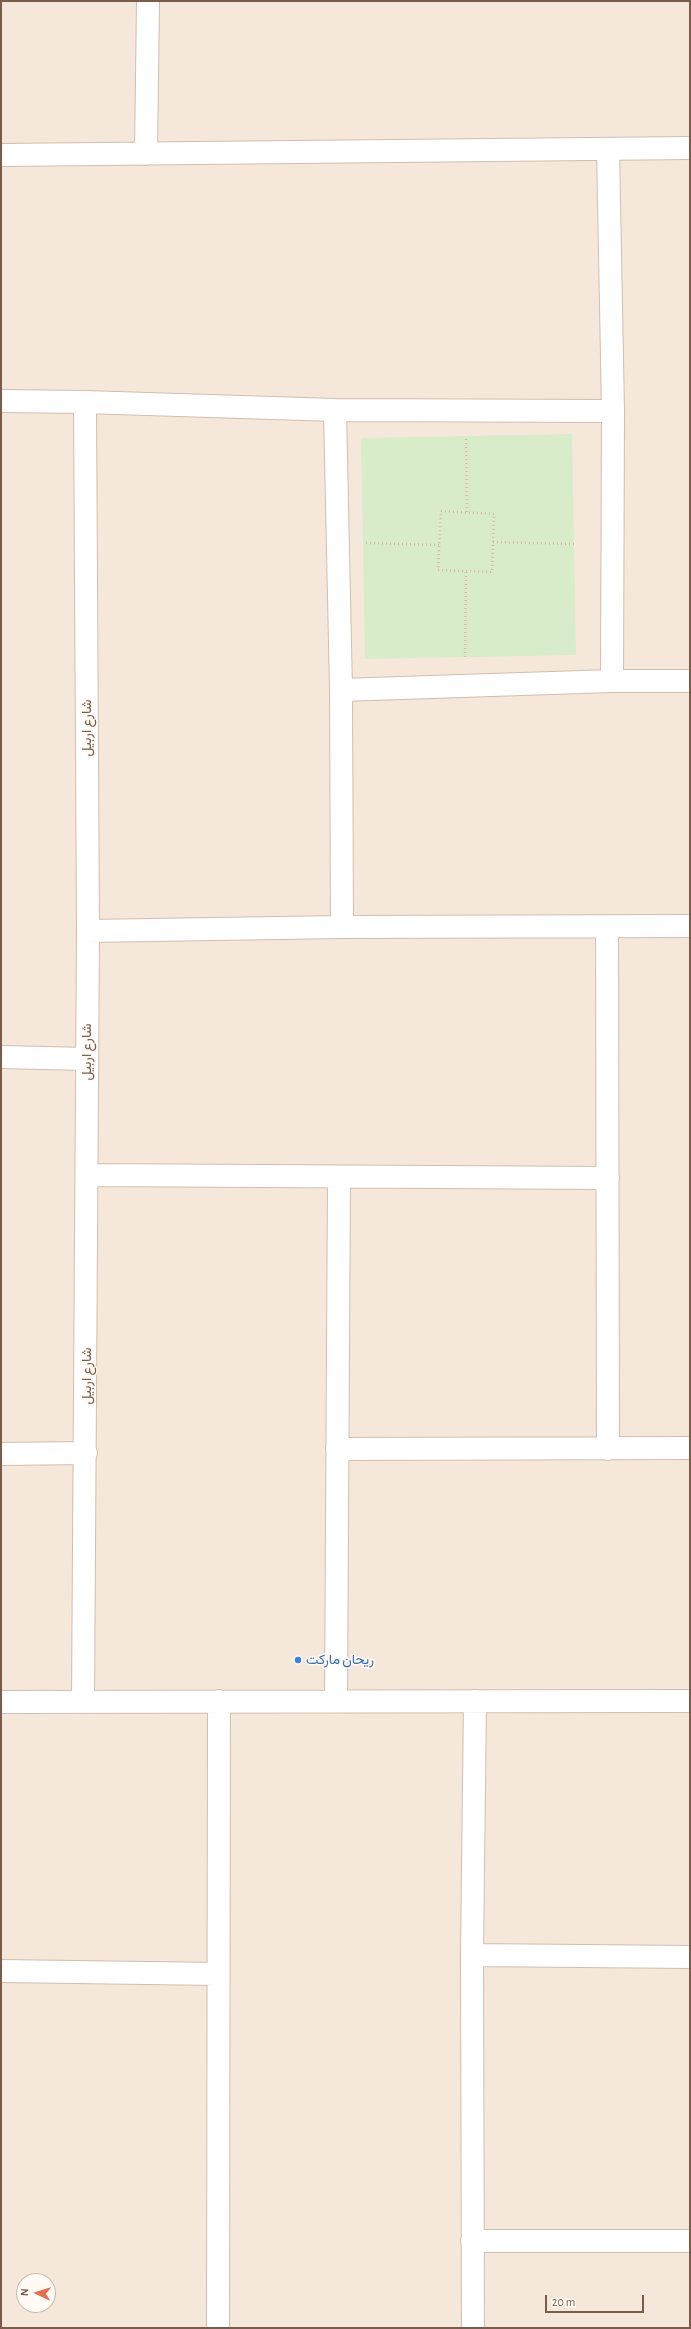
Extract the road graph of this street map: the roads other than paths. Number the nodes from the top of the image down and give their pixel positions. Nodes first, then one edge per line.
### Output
1 (148, 1) edge
2 (690, 148) edge
3 (608, 149) junction
4 (146, 154) junction
5 (1, 155) edge
6 (1, 402) edge
7 (85, 402) junction
8 (335, 410) junction
9 (613, 411) junction
10 (612, 681) junction
11 (690, 681) edge
12 (341, 690) junction
13 (690, 926) edge
14 (342, 927) junction
15 (607, 928) junction
16 (88, 931) junction
17 (1, 1057) edge
18 (86, 1059) junction
19 (88, 1175) junction
20 (339, 1177) junction
21 (608, 1178) junction
22 (690, 1448) edge
23 (337, 1449) junction
24 (608, 1449) junction
25 (86, 1453) junction
26 (1, 1454) edge
27 (336, 1701) junction
28 (474, 1701) junction
29 (690, 1701) edge
30 (1, 1702) edge
31 (83, 1702) junction
32 (219, 1702) junction
33 (472, 1955) junction
34 (690, 1957) edge
35 (1, 1971) edge
36 (218, 1974) junction
37 (690, 2240) edge
38 (472, 2241) junction
39 (218, 2328) edge
40 (473, 2328) edge

1 - 4 street
2 - 3 street
3 - 4 street
3 - 9 street
4 - 5 street
6 - 7 street
7 - 8 street
7 - 16 street, شارع اربيل
8 - 9 street
8 - 12 street
9 - 10 street
10 - 11 street
10 - 12 street
12 - 14 street
13 - 15 street
14 - 15 street
14 - 16 street
15 - 21 street
16 - 18 street, شارع اربيل
17 - 18 street
18 - 19 street, شارع اربيل
19 - 20 street
19 - 25 street, شارع اربيل
20 - 21 street
20 - 23 street
21 - 24 street
22 - 24 street
23 - 24 street
23 - 27 street
25 - 26 street
25 - 31 street, شارع اربيل
27 - 28 street
27 - 32 street
28 - 29 street
28 - 33 street
30 - 31 street
31 - 32 street
32 - 36 street
33 - 34 street
33 - 38 street
35 - 36 street
36 - 39 street
37 - 38 street
38 - 40 street

